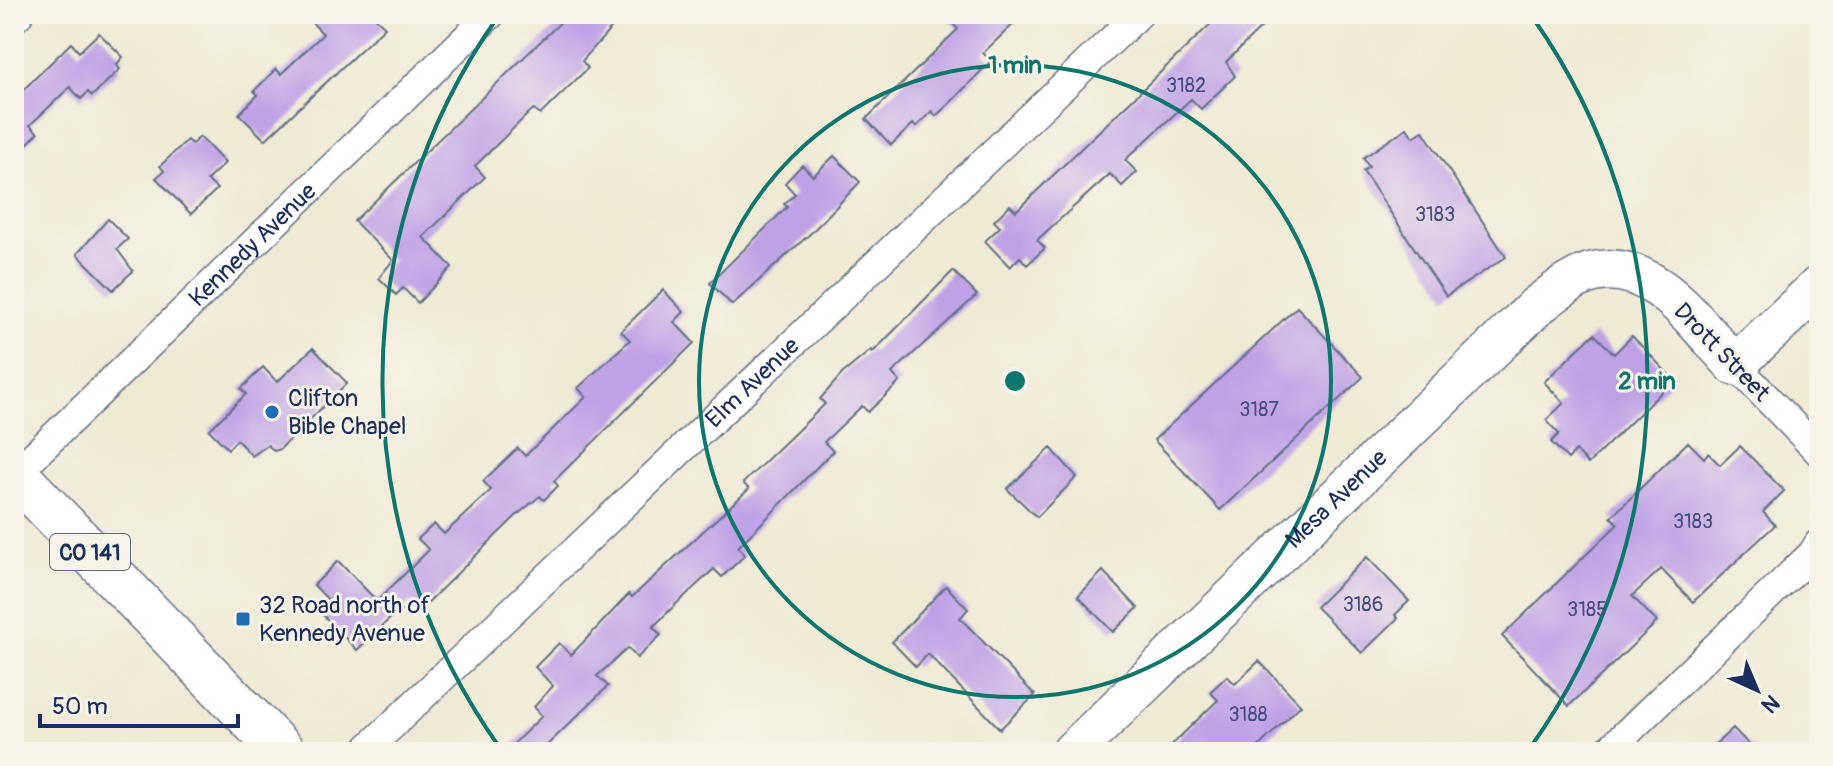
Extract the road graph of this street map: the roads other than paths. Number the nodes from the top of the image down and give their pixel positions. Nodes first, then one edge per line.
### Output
1 (19, 14) edge
2 (491, 14) edge
3 (1139, 14) edge
4 (14, 19) edge
5 (1615, 270) joint
6 (1819, 286) edge
7 (1735, 365) junction
8 (1819, 452) edge
9 (14, 474) edge
10 (1816, 549) edge
11 (283, 752) edge
12 (364, 752) edge
13 (1072, 752) edge
14 (1607, 752) edge

1 - 4 street
2 - 9 street, Kennedy Avenue
3 - 12 street, Elm Avenue
5 - 7 street, Drott Street
5 - 13 street, Mesa Avenue
6 - 7 street
7 - 8 street, Drott Street
9 - 11 main road, CO 141
10 - 14 street

